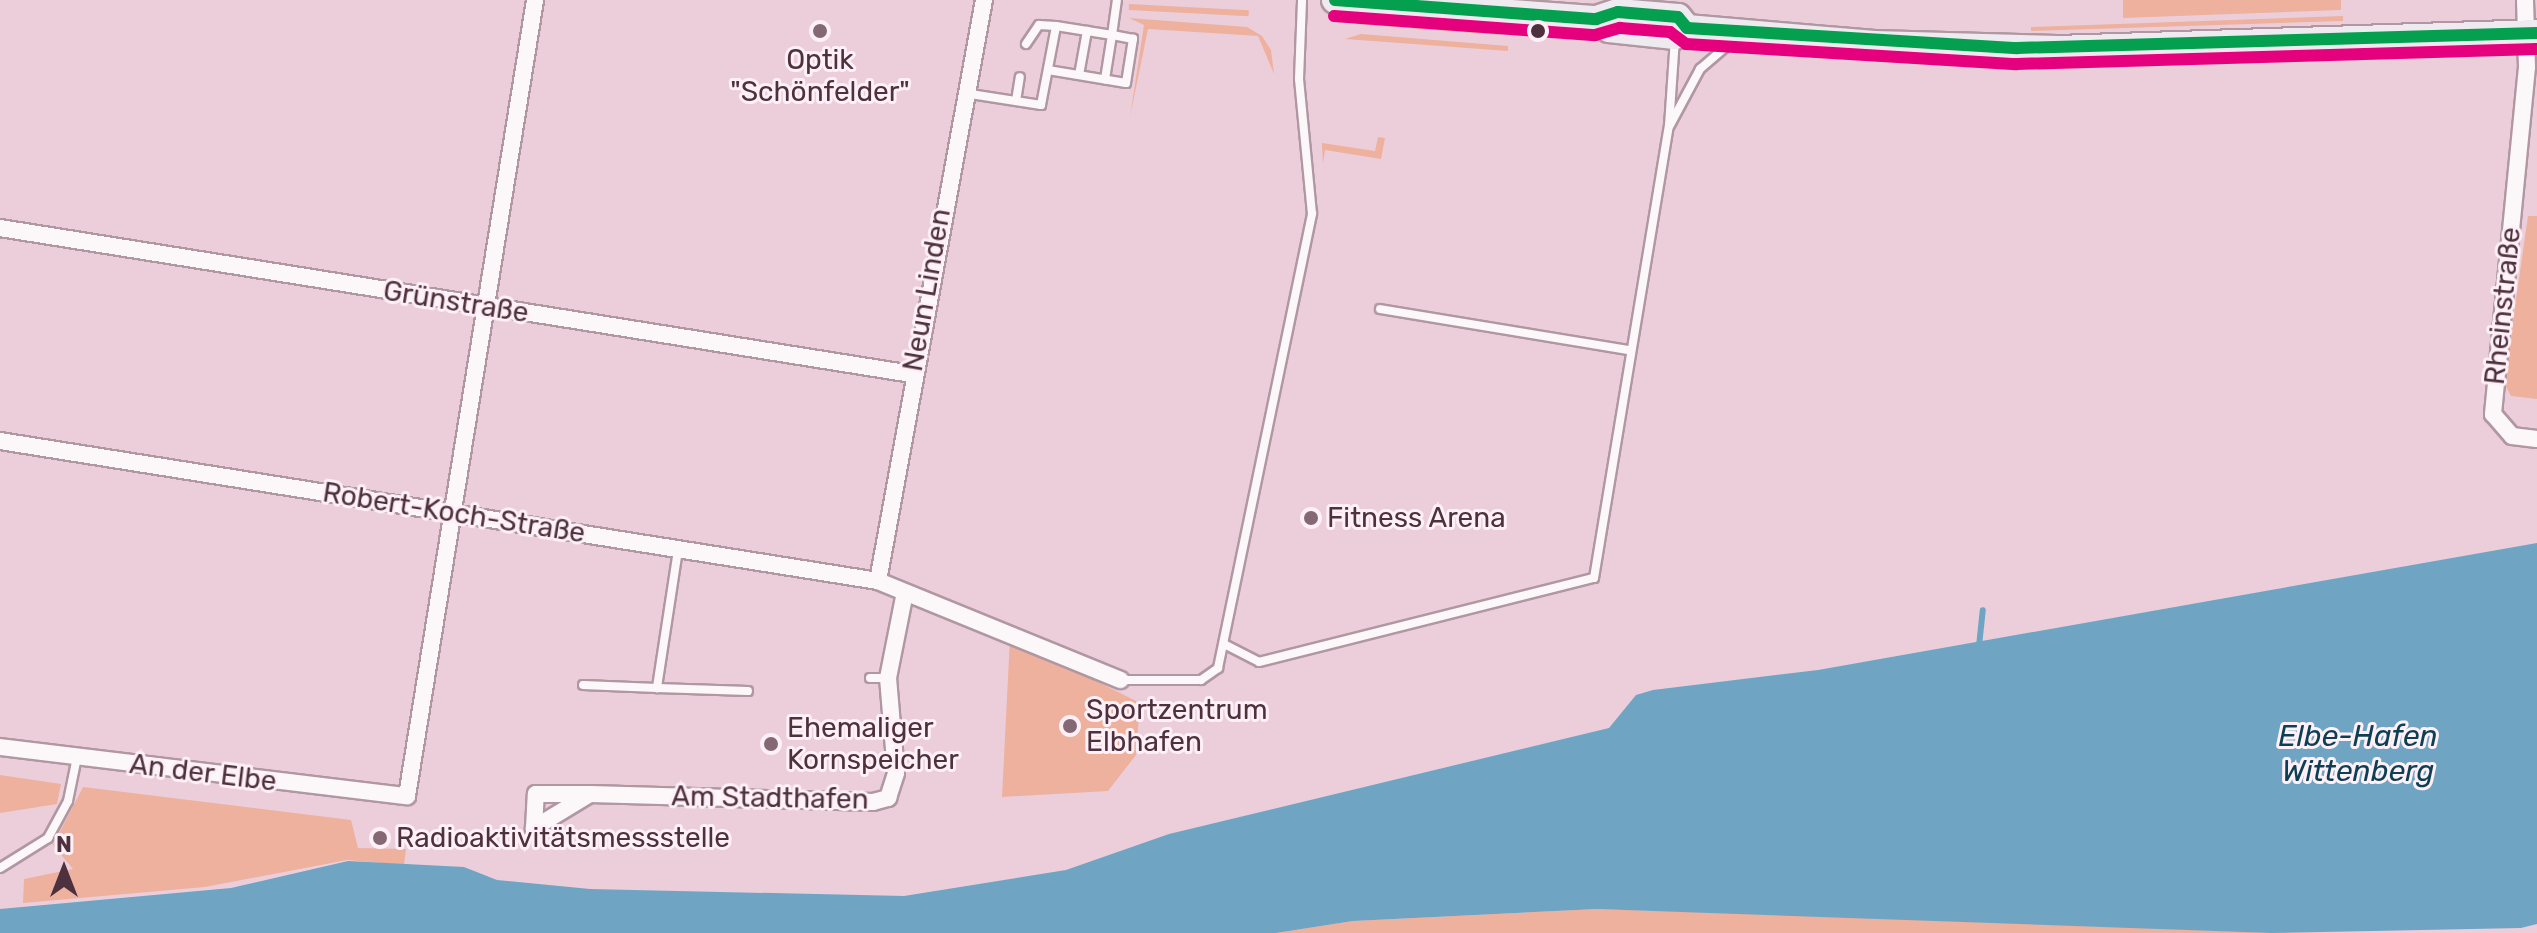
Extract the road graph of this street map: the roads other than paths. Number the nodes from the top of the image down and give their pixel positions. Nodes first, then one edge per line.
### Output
1 (535, 0) edge
2 (984, 0) edge
3 (1117, 0) edge
4 (1302, 0) edge
5 (1335, 0) edge
6 (2525, 0) edge
7 (1056, 26) junction
8 (1087, 31) junction
9 (1681, 32) junction
10 (1743, 33) junction
11 (2531, 34) edge
12 (1112, 35) junction
13 (1026, 44) dead end
14 (1048, 70) junction
15 (1079, 75) junction
16 (1020, 77) dead end
17 (1105, 79) junction
18 (964, 93) junction
19 (1016, 101) junction
20 (1669, 126) junction
21 (0, 228) edge
22 (488, 307) junction
23 (1380, 309) dead end
24 (1629, 350) junction
25 (912, 374) junction
26 (2537, 439) edge
27 (0, 441) edge
28 (454, 513) junction
29 (678, 550) junction
30 (878, 581) junction
31 (904, 597) junction
32 (1224, 644) junction
33 (870, 678) dead end
34 (888, 678) junction
35 (1121, 680) joint
36 (583, 685) dead end
37 (657, 688) junction
38 (748, 691) dead end
39 (0, 747) edge
40 (77, 757) junction
41 (590, 794) dead end
42 (0, 868) edge

1 - 22 street
2 - 18 street, Neun Linden
3 - 12 lane
4 - 32 lane
5 - 9 main road
6 - 11 street, Rheinstraße
7 - 8 lane
7 - 13 lane
7 - 14 lane
8 - 12 lane
8 - 15 lane
9 - 10 main road
9 - 20 lane
10 - 11 main road
10 - 20 lane
11 - 26 street, Rheinstraße
12 - 17 lane
12 - 17 lane
14 - 15 lane
14 - 19 lane
15 - 17 lane
16 - 19 lane
18 - 19 lane
18 - 25 street, Neun Linden
20 - 24 lane
21 - 22 street, Grünstraße
22 - 25 street, Grünstraße
22 - 28 street
23 - 24 lane
24 - 32 lane
25 - 30 street, Neun Linden
27 - 28 street, Robert-Koch-Straße
28 - 29 street, Robert-Koch-Straße
28 - 40 street, An der Elbe
29 - 30 street, Robert-Koch-Straße
29 - 37 lane
30 - 31 street, Robert-Koch-Straße
31 - 34 street, Am Stadthafen
31 - 35 street, Robert-Koch-Straße
32 - 35 lane
33 - 34 lane
34 - 41 street, Am Stadthafen
36 - 37 lane
37 - 38 lane
39 - 40 street, An der Elbe
40 - 42 lane

